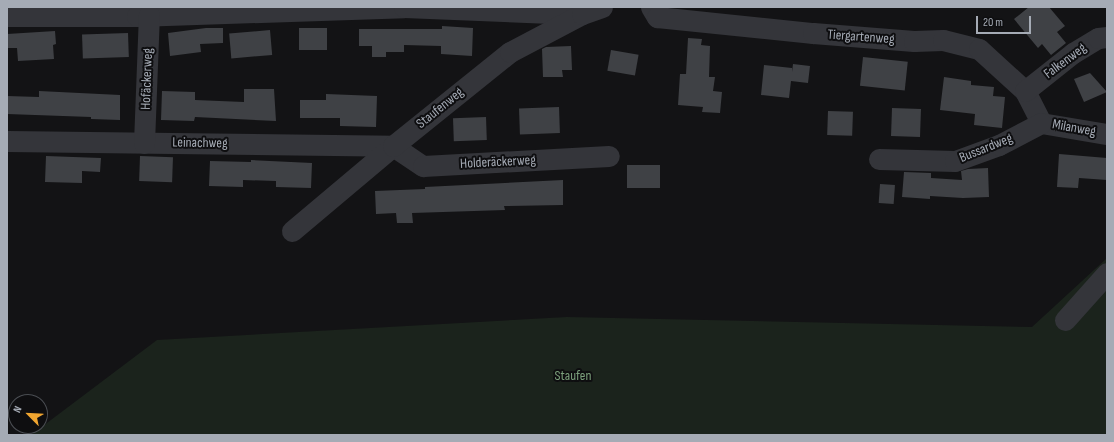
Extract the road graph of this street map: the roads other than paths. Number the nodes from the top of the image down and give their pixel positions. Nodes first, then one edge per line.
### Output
1 (602, 7) edge
2 (651, 7) edge
3 (582, 14) junction
4 (149, 15) junction
5 (7, 16) edge
6 (1107, 36) edge
7 (1025, 91) junction
8 (1041, 123) junction
9 (1107, 134) edge
10 (7, 141) edge
11 (144, 143) junction
12 (393, 146) junction
13 (609, 156) dead end
14 (879, 159) dead end
15 (292, 231) dead end
16 (1107, 273) edge
17 (1065, 320) dead end

1 - 3 street, Staufenweg
2 - 7 street, Tiergartenweg
3 - 4 street
3 - 12 street, Staufenweg
4 - 5 street
4 - 11 street, Hofäckerweg
6 - 7 street, Falkenweg
7 - 8 street, Tiergartenweg
8 - 9 street, Milanweg
8 - 14 street, Bussardweg
10 - 11 street, Leinachweg
11 - 12 street, Leinachweg
12 - 13 street, Holderäckerweg
12 - 15 street, Staufenweg
16 - 17 street

